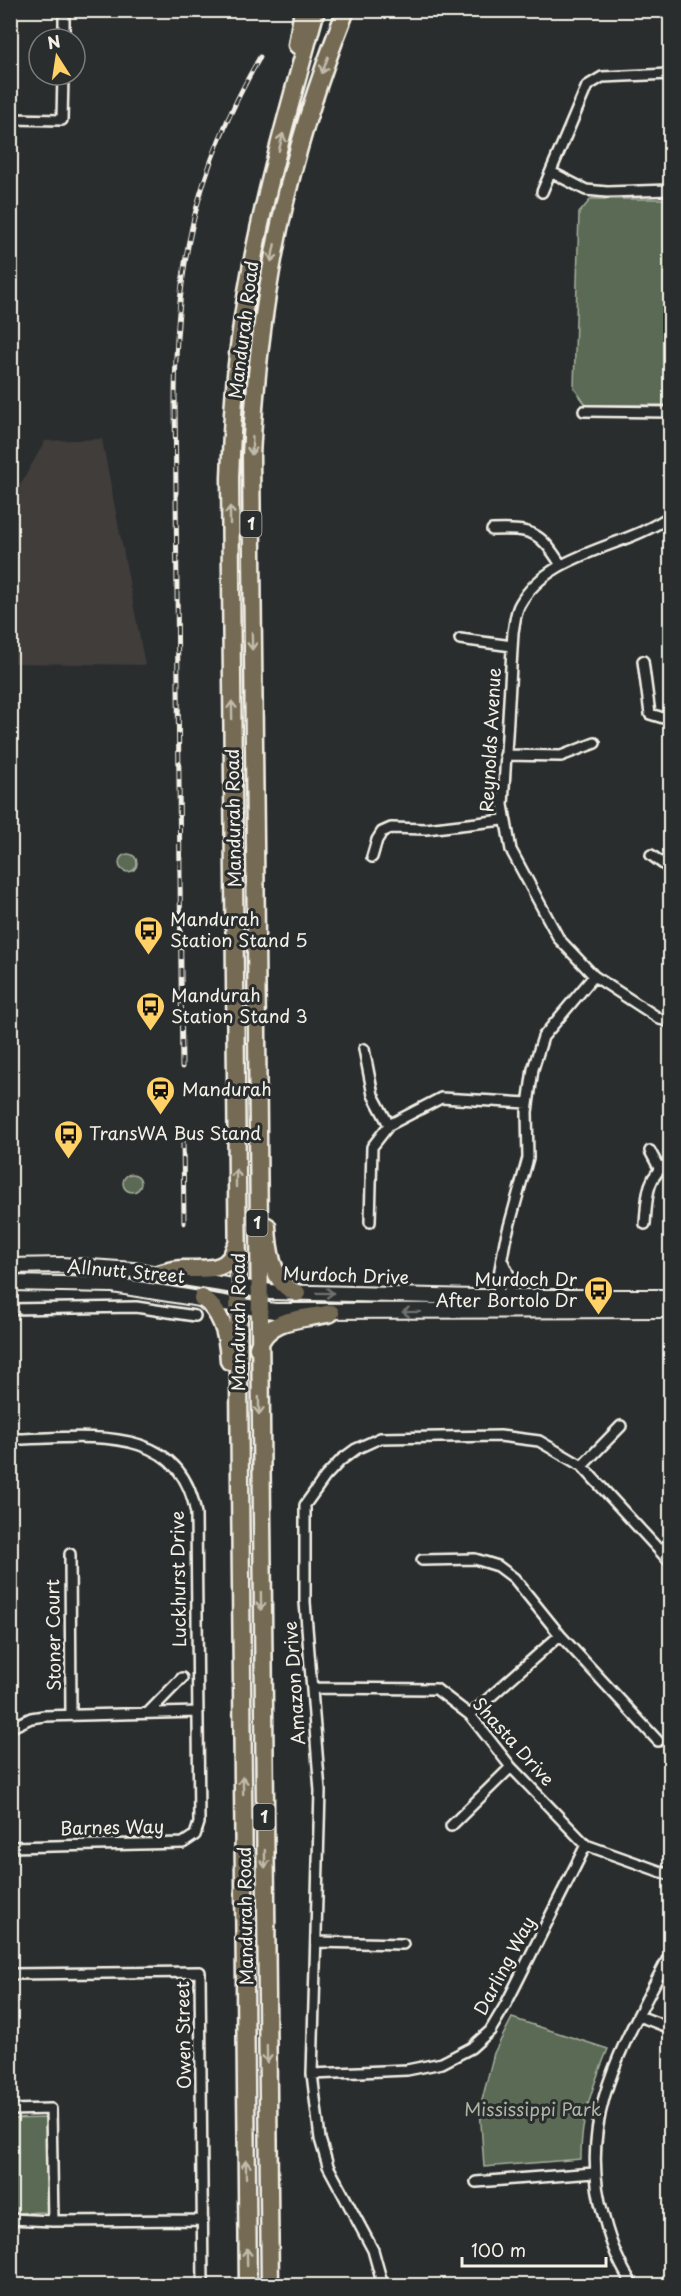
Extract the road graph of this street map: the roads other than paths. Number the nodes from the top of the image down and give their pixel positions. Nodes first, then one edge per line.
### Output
1 (64, 10) edge
2 (303, 10) edge
3 (316, 10) edge
4 (346, 10) edge
5 (64, 27) edge
6 (670, 74) edge
7 (63, 87) edge
8 (287, 117) junction
9 (10, 119) edge
10 (550, 172) junction
11 (670, 190) edge
12 (542, 192) dead end
13 (585, 411) dead end
14 (670, 412) edge
15 (670, 516) edge
16 (492, 530) dead end
17 (561, 564) junction
18 (460, 639) dead end
19 (512, 646) junction
20 (643, 661) dead end
21 (670, 720) edge
22 (595, 743) dead end
23 (505, 754) junction
24 (503, 820) junction
25 (651, 855) dead end
26 (372, 858) dead end
27 (670, 869) edge
28 (594, 976) junction
29 (670, 1022) edge
30 (364, 1048) dead end
31 (528, 1103) junction
32 (389, 1125) junction
33 (650, 1151) dead end
34 (670, 1162) edge
35 (659, 1168) junction
36 (257, 1169) junction
37 (370, 1222) dead end
38 (645, 1224) dead end
39 (237, 1237) junction
40 (10, 1266) edge
41 (158, 1274) junction
42 (10, 1283) edge
43 (237, 1287) junction
44 (258, 1290) junction
45 (297, 1293) junction
46 (670, 1297) edge
47 (202, 1298) junction
48 (504, 1304) junction
49 (237, 1305) junction
50 (10, 1309) edge
51 (258, 1309) junction
52 (670, 1310) edge
53 (331, 1312) junction
54 (195, 1317) dead end
55 (258, 1348) junction
56 (621, 1426) dead end
57 (239, 1436) junction
58 (10, 1439) edge
59 (582, 1466) junction
60 (670, 1542) edge
61 (660, 1551) junction
62 (70, 1554) dead end
63 (422, 1560) dead end
64 (670, 1562) edge
65 (560, 1635) junction
66 (183, 1678) dead end
67 (313, 1688) junction
68 (198, 1712) junction
69 (148, 1713) junction
70 (71, 1715) junction
71 (470, 1715) junction
72 (10, 1728) edge
73 (658, 1741) dead end
74 (511, 1767) junction
75 (451, 1826) dead end
76 (586, 1845) junction
77 (10, 1847) edge
78 (670, 1875) edge
79 (316, 1942) junction
80 (403, 1944) dead end
81 (670, 1954) edge
82 (10, 1974) edge
83 (639, 2016) junction
84 (670, 2028) edge
85 (312, 2074) junction
86 (10, 2110) edge
87 (594, 2173) junction
88 (476, 2182) dead end
89 (10, 2219) edge
90 (203, 2220) junction
91 (53, 2221) junction
92 (203, 2286) edge
93 (248, 2286) edge
94 (270, 2286) edge
95 (383, 2286) edge
96 (634, 2286) edge

1 - 5 street
2 - 8 highway, 1
3 - 8 highway, Mandurah Road / 1
4 -> 36 highway, Mandurah Road / 1
6 - 10 street
7 - 9 street
39 -> 8 highway, Mandurah Road / 1
10 - 11 street
10 - 12 street
13 - 14 street
15 - 17 street, Reynolds Avenue
16 - 17 street
17 - 19 street, Reynolds Avenue
18 - 19 street
19 - 23 street, Reynolds Avenue
20 - 21 street
22 - 23 street
23 - 24 street, Reynolds Avenue
24 - 26 street
24 - 28 street, Reynolds Avenue
25 - 27 street
28 - 29 street, Reynolds Avenue
28 - 31 street
30 - 32 street
31 - 32 street
31 - 48 street
32 - 37 street
33 - 35 street
34 - 35 street
35 - 38 street
36 - 44 highway, Mandurah Road / 1
36 - 45 highway
39 - 41 highway
39 - 43 highway, Mandurah Road / 1
40 - 41 main road, Allnutt Street
41 - 43 main road, Allnutt Street
42 - 47 main road, Allnutt Street
43 - 44 main road, Murdoch Drive
43 - 49 highway, Mandurah Road / 1
44 - 45 main road, Murdoch Drive
44 - 51 highway, Mandurah Road / 1
45 -> 48 main road, Murdoch Drive
46 - 48 main road, Murdoch Drive
47 - 49 main road, Allnutt Street
47 - 57 highway
48 - 52 main road, Murdoch Drive
48 -> 53 main road, Murdoch Drive
49 - 51 main road, Murdoch Drive
49 - 57 highway, Mandurah Road / 1
50 - 54 street
51 - 53 main road, Murdoch Drive
51 - 55 highway, Mandurah Road / 1
53 - 55 highway
55 -> 94 highway, Mandurah Road / 1
56 - 59 street
93 -> 57 highway, Mandurah Road / 1
58 - 68 street, Luckhurst Drive
59 - 61 street, Amazon Drive
59 - 67 street, Amazon Drive
60 - 61 street
61 - 64 street, Amazon Drive
62 - 70 street, Stoner Court
63 - 65 street
65 - 71 street
65 - 73 street
66 - 69 street
67 - 71 street, Shasta Drive
67 - 79 street, Amazon Drive
68 - 69 street
68 - 77 street, Barnes Way
69 - 70 street
70 - 72 street
71 - 74 street, Shasta Drive
74 - 75 street
74 - 76 street, Shasta Drive
76 - 78 street, Shasta Drive
76 - 85 street, Darling Way
79 - 80 street
79 - 85 street, Amazon Drive
81 - 83 street
82 - 90 street, Owen Street
83 - 84 street
83 - 87 street
85 - 95 street, Amazon Drive
86 - 91 street
87 - 88 street
87 - 96 street
89 - 91 street
90 - 91 street
90 - 92 street, Owen Street

